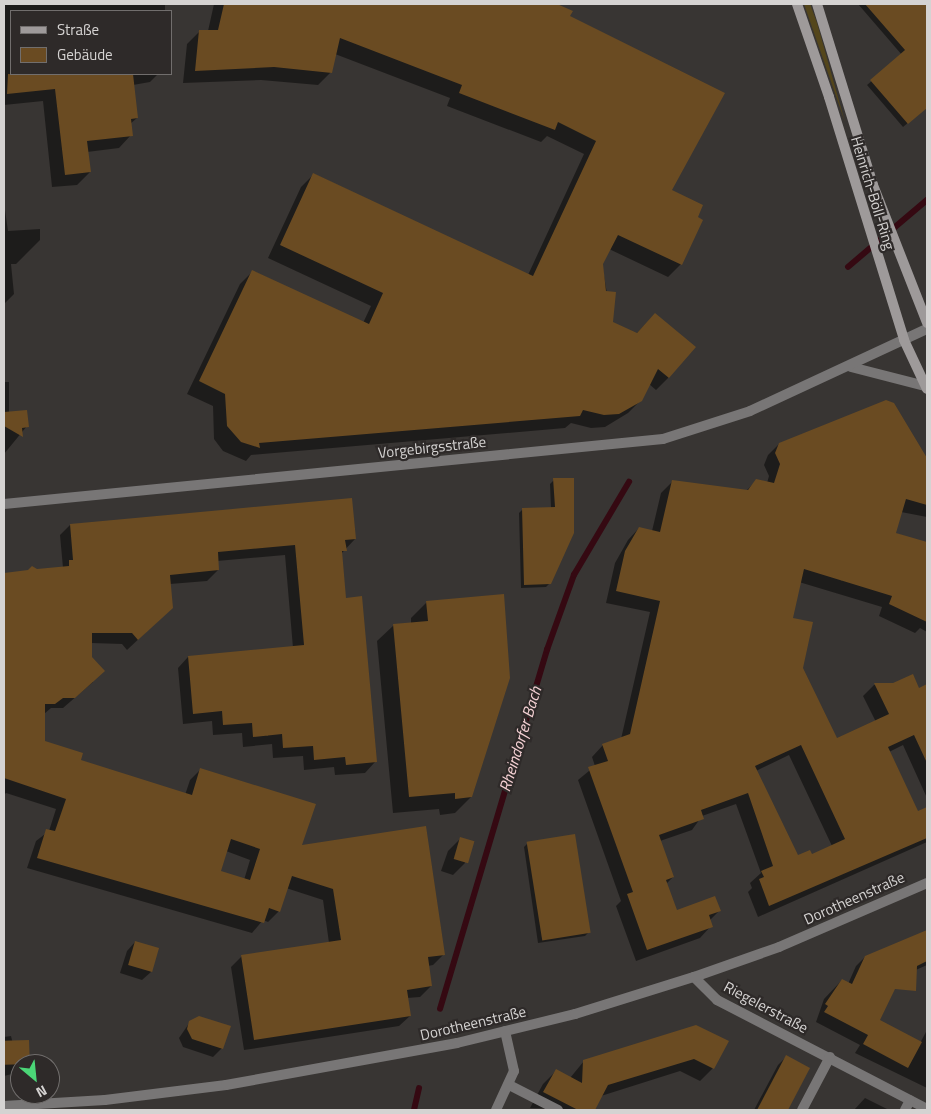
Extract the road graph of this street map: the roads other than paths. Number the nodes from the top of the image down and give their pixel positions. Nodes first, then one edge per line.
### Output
1 (797, 4) edge
2 (817, 4) edge
3 (927, 323) edge
4 (927, 330) edge
5 (904, 340) junction
6 (852, 367) junction
7 (926, 387) edge
8 (4, 504) edge
9 (927, 882) edge
10 (694, 977) junction
11 (505, 1032) junction
12 (830, 1058) junction
13 (508, 1085) junction
14 (910, 1100) junction
15 (4, 1106) edge
16 (927, 1109) edge
17 (496, 1110) edge
18 (558, 1110) edge
19 (802, 1110) edge
20 (905, 1110) edge

1 - 5 main road, Heinrich-Böll-Ring
2 - 3 main road, Heinrich-Böll-Ring
4 - 5 street, Vorgebirgsstraße
5 - 6 street, Vorgebirgsstraße
5 - 7 main road, Heinrich-Böll-Ring
6 - 7 street
6 - 8 street, Vorgebirgsstraße
9 - 10 street, Dorotheenstraße
10 - 11 street, Dorotheenstraße
10 - 12 street, Riegelerstraße
11 - 13 street
11 - 15 street, Dorotheenstraße
12 - 14 street, Riegelerstraße
12 - 19 street
13 - 17 street
13 - 18 street
14 - 16 street, Riegelerstraße
14 - 20 street

